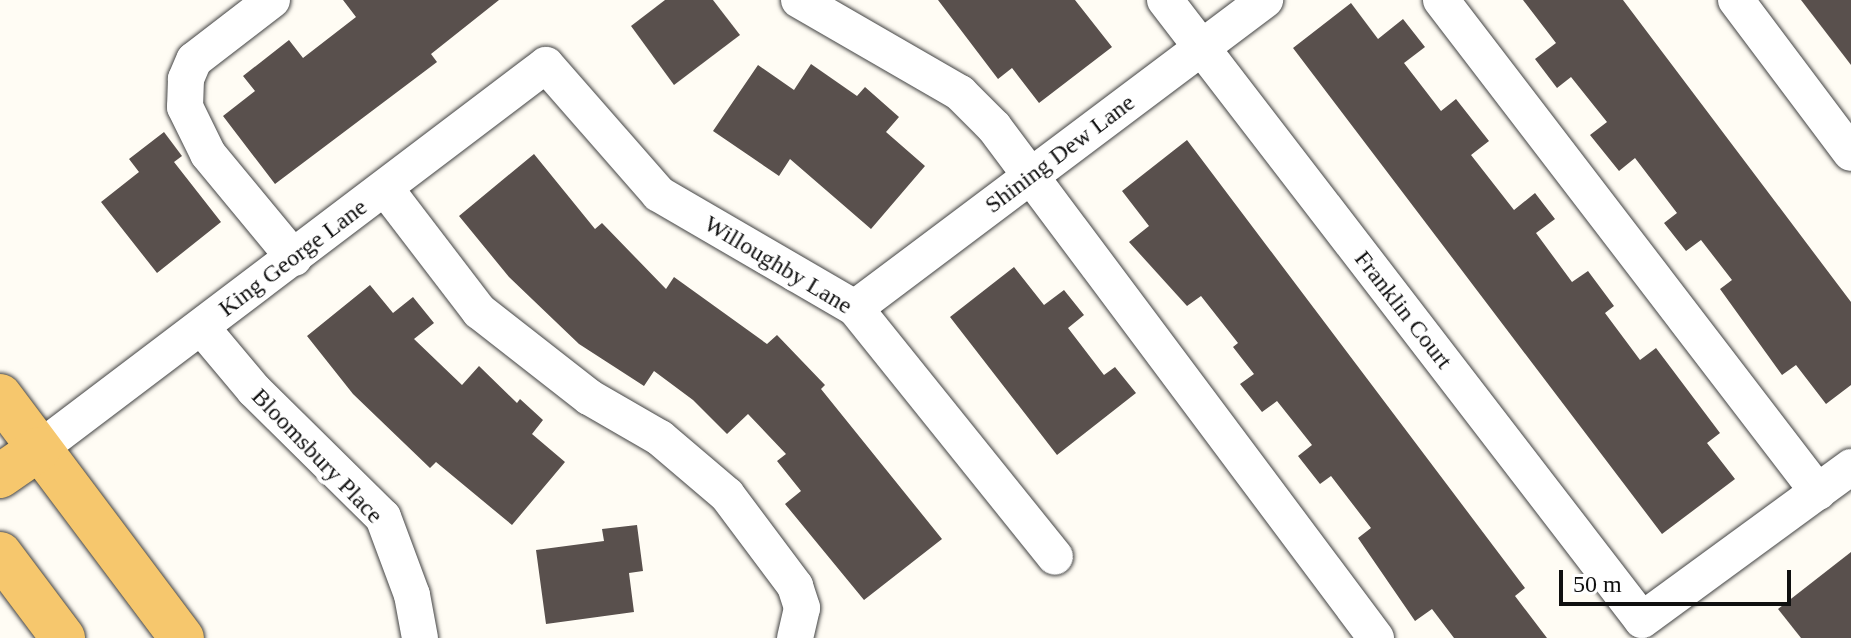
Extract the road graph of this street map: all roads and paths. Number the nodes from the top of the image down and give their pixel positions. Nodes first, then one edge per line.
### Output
1 (272, 0) edge
2 (799, 0) edge
3 (1165, 0) edge
4 (1265, 0) edge
5 (1441, 0) edge
6 (1736, 0) edge
7 (1201, 48) junction
8 (546, 65) joint
9 (1851, 153) edge
10 (1030, 176) junction
11 (385, 188) junction
12 (294, 258) junction
13 (855, 308) junction
14 (202, 328) junction
15 (0, 396) edge
16 (39, 449) junction
17 (0, 476) edge
18 (1838, 487) edge
19 (0, 554) edge
20 (1055, 557) dead end
21 (63, 638) edge
22 (182, 638) edge
23 (420, 638) edge
24 (795, 638) edge
25 (1376, 638) edge

1 - 12 street
2 - 10 street
3 - 7 street, Franklin Court
4 - 7 street, Shining Dew Lane
5 - 18 street
6 - 9 street
7 - 10 street, Shining Dew Lane
7 - 18 street, Franklin Court
8 - 11 street, King George Lane
8 - 13 street, Willoughby Lane
10 - 13 street, Shining Dew Lane
10 - 25 street
11 - 12 street, King George Lane
11 - 24 street
12 - 14 street, King George Lane
13 - 20 street, Willoughby Lane
14 - 16 street, King George Lane
14 - 23 street, Bloomsbury Place
15 - 16 main road
16 - 17 main road
16 - 22 main road
19 - 21 main road

